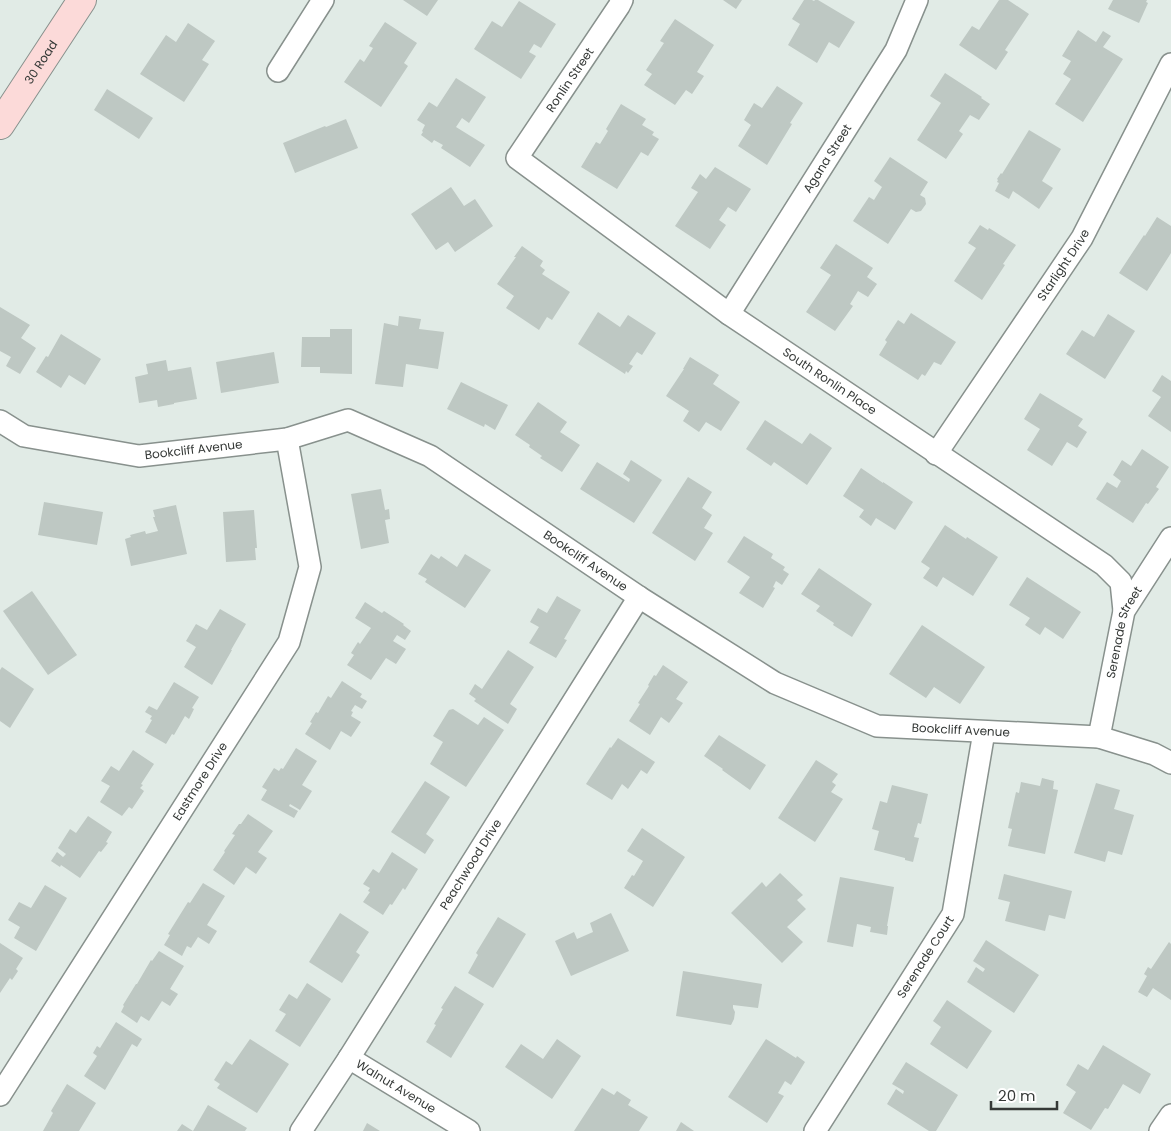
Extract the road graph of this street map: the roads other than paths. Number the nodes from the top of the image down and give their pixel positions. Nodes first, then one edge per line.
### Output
1 (82, 0) edge
2 (323, 0) edge
3 (917, 0) edge
4 (617, 2) edge
5 (1171, 64) edge
6 (278, 71) dead end
7 (0, 125) edge
8 (517, 158) joint
9 (729, 314) junction
10 (0, 421) edge
11 (287, 439) junction
12 (936, 454) junction
13 (1171, 538) edge
14 (639, 598) junction
15 (1124, 611) junction
16 (984, 732) junction
17 (1099, 737) junction
18 (1171, 763) edge
19 (349, 1058) junction
20 (0, 1095) edge
21 (1171, 1115) edge
22 (301, 1131) edge
23 (469, 1131) edge
24 (815, 1131) edge
25 (1160, 1131) edge

1 - 7 main road, 30 Road
2 - 6 street
3 - 9 street, Agana Street
4 - 8 street, Ronlin Street
5 - 12 street, Starlight Drive
8 - 9 street, South Ronlin Place
9 - 12 street, South Ronlin Place
10 - 11 street, Bookcliff Avenue
11 - 14 street, Bookcliff Avenue
11 - 20 street, Eastmore Drive
12 - 15 street, South Ronlin Place
13 - 15 street, Serenade Street
14 - 16 street, Bookcliff Avenue
14 - 19 street, Peachwood Drive
15 - 17 street, Serenade Street
16 - 17 street, Bookcliff Avenue
16 - 24 street, Serenade Court
17 - 18 street, Bookcliff Avenue
19 - 22 street, Peachwood Drive
19 - 23 street, Walnut Avenue
21 - 25 street

